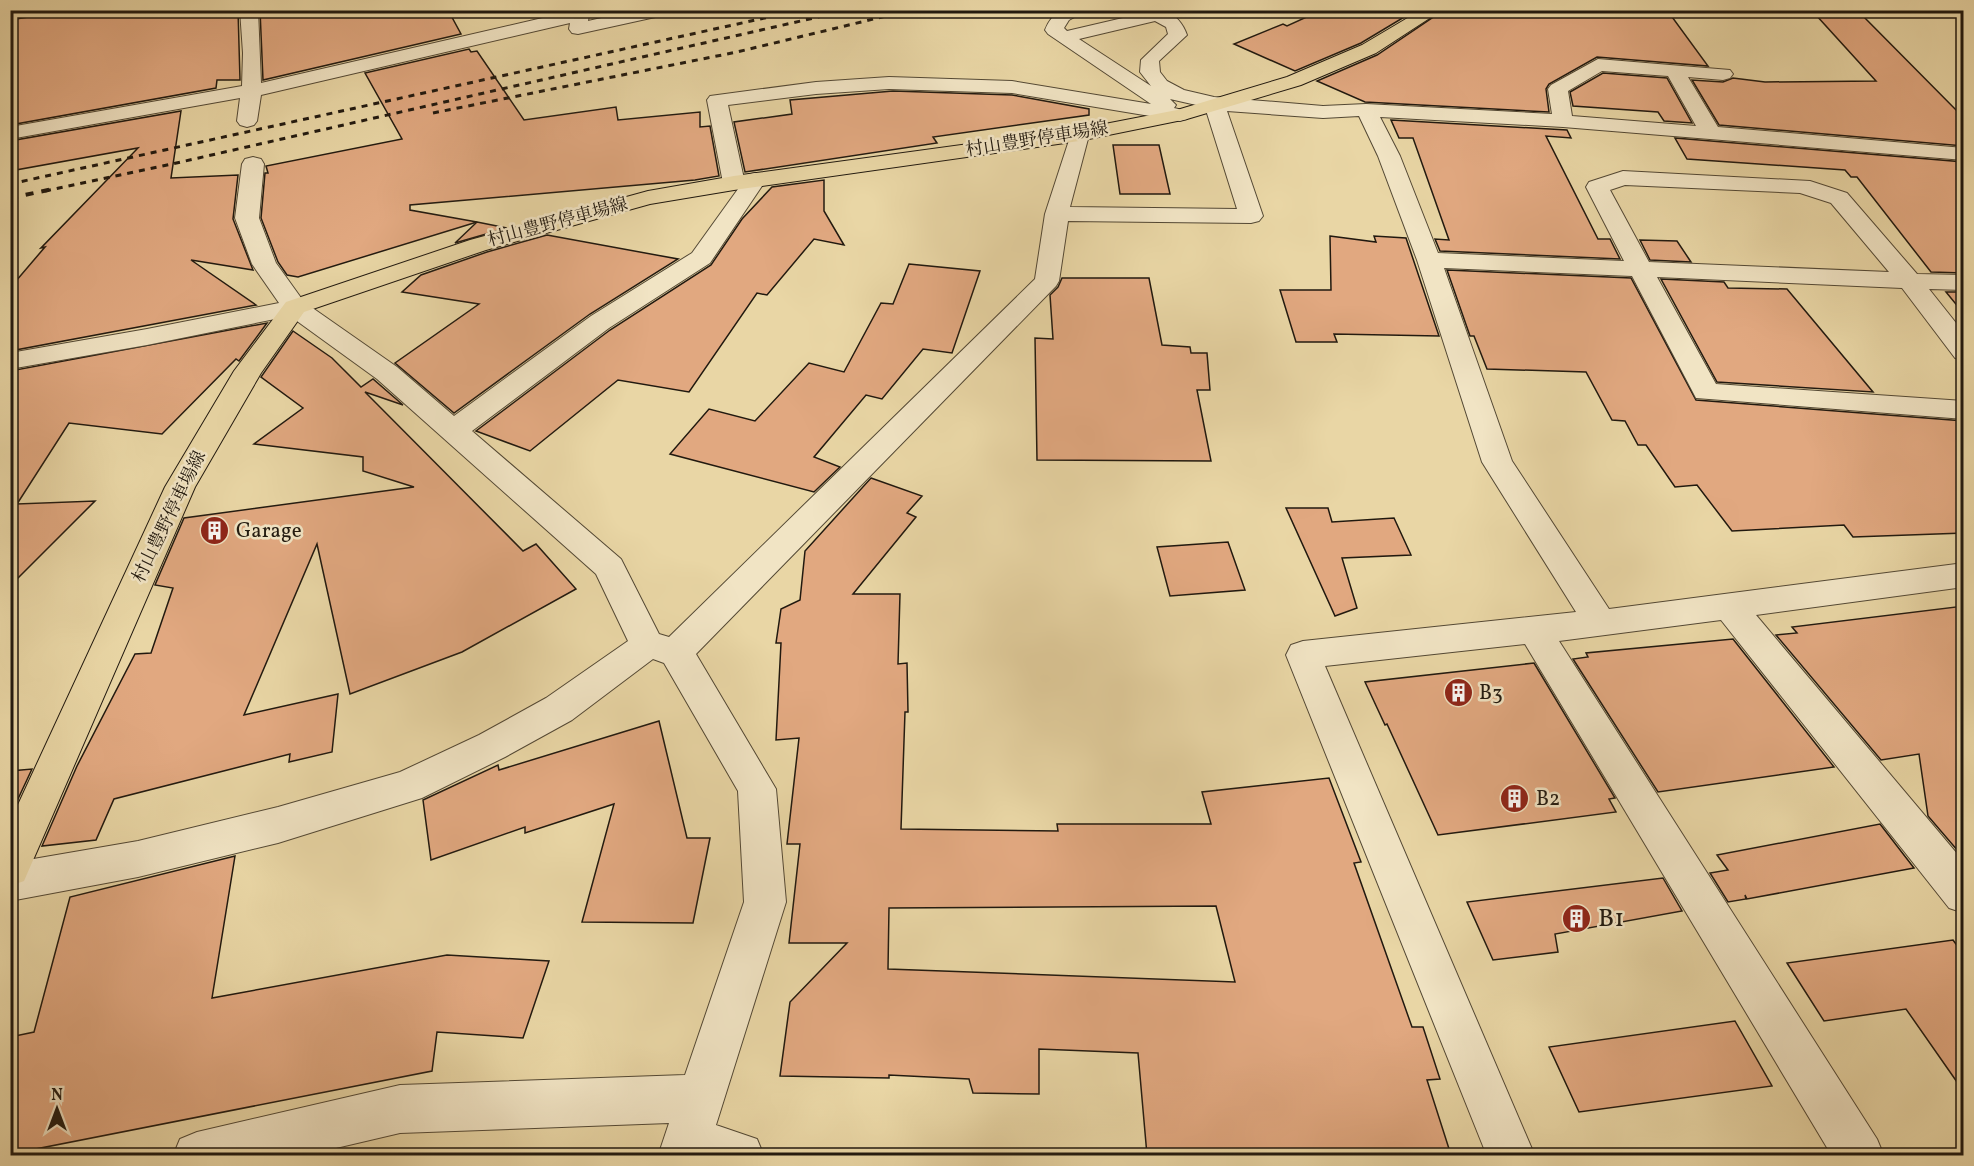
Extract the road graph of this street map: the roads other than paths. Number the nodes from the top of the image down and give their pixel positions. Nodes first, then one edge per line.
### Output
1 (28, 10) edge
2 (249, 10) edge
3 (663, 10) edge
4 (1079, 10) edge
5 (1434, 10) edge
6 (1153, 13) edge
7 (10, 14) edge
8 (576, 24) edge
9 (1063, 37) junction
10 (482, 38) junction
11 (498, 57) dead end
12 (1675, 71) junction
13 (1723, 74) dead end
14 (252, 91) junction
15 (1214, 103) junction
16 (1365, 110) junction
17 (1180, 115) junction
18 (247, 121) dead end
19 (1563, 121) junction
20 (1710, 132) junction
21 (10, 133) edge
22 (1079, 135) junction
23 (1964, 154) edge
24 (253, 164) dead end
25 (745, 181) junction
26 (1057, 214) junction
27 (1429, 260) junction
28 (1640, 268) junction
29 (1909, 280) junction
30 (1964, 283) edge
31 (295, 307) junction
32 (1964, 352) edge
33 (10, 361) edge
34 (1964, 410) edge
35 (452, 432) junction
36 (1959, 581) edge
37 (1730, 607) junction
38 (1600, 623) junction
39 (1534, 630) junction
40 (661, 648) junction
41 (10, 868) edge
42 (10, 882) edge
43 (1964, 894) edge
44 (701, 1098) junction
45 (685, 1149) edge
46 (197, 1155) edge
47 (740, 1155) edge
48 (1510, 1155) edge
49 (1860, 1155) edge

1 - 7 street
2 - 14 street
3 - 8 street
4 - 9 street
5 - 15 main road, 村山豊野停車場線
6 - 9 street
6 - 15 street
8 - 10 street
9 - 17 street
10 - 11 street
10 - 14 street
12 - 13 street
12 - 19 street
12 - 20 street
14 - 18 street
14 - 21 street
15 - 16 street
15 - 17 main road, 村山豊野停車場線
15 - 26 street
16 - 19 street
16 - 27 street
17 - 22 main road, 村山豊野停車場線
17 - 25 street
19 - 20 street
20 - 23 street
22 - 25 main road, 村山豊野停車場線
22 - 26 street
24 - 31 street
25 - 31 main road, 村山豊野停車場線
25 - 35 street
26 - 40 street
27 - 28 street
27 - 38 street
28 - 29 street
28 - 29 street
28 - 34 street
29 - 30 street
29 - 32 street
31 - 33 street
31 - 35 street
31 - 41 main road, 村山豊野停車場線
35 - 40 street
36 - 37 street
37 - 38 street
37 - 43 street
38 - 39 street
39 - 48 street
39 - 49 street
40 - 42 street
40 - 44 street
44 - 45 street
44 - 46 street
45 - 47 street

